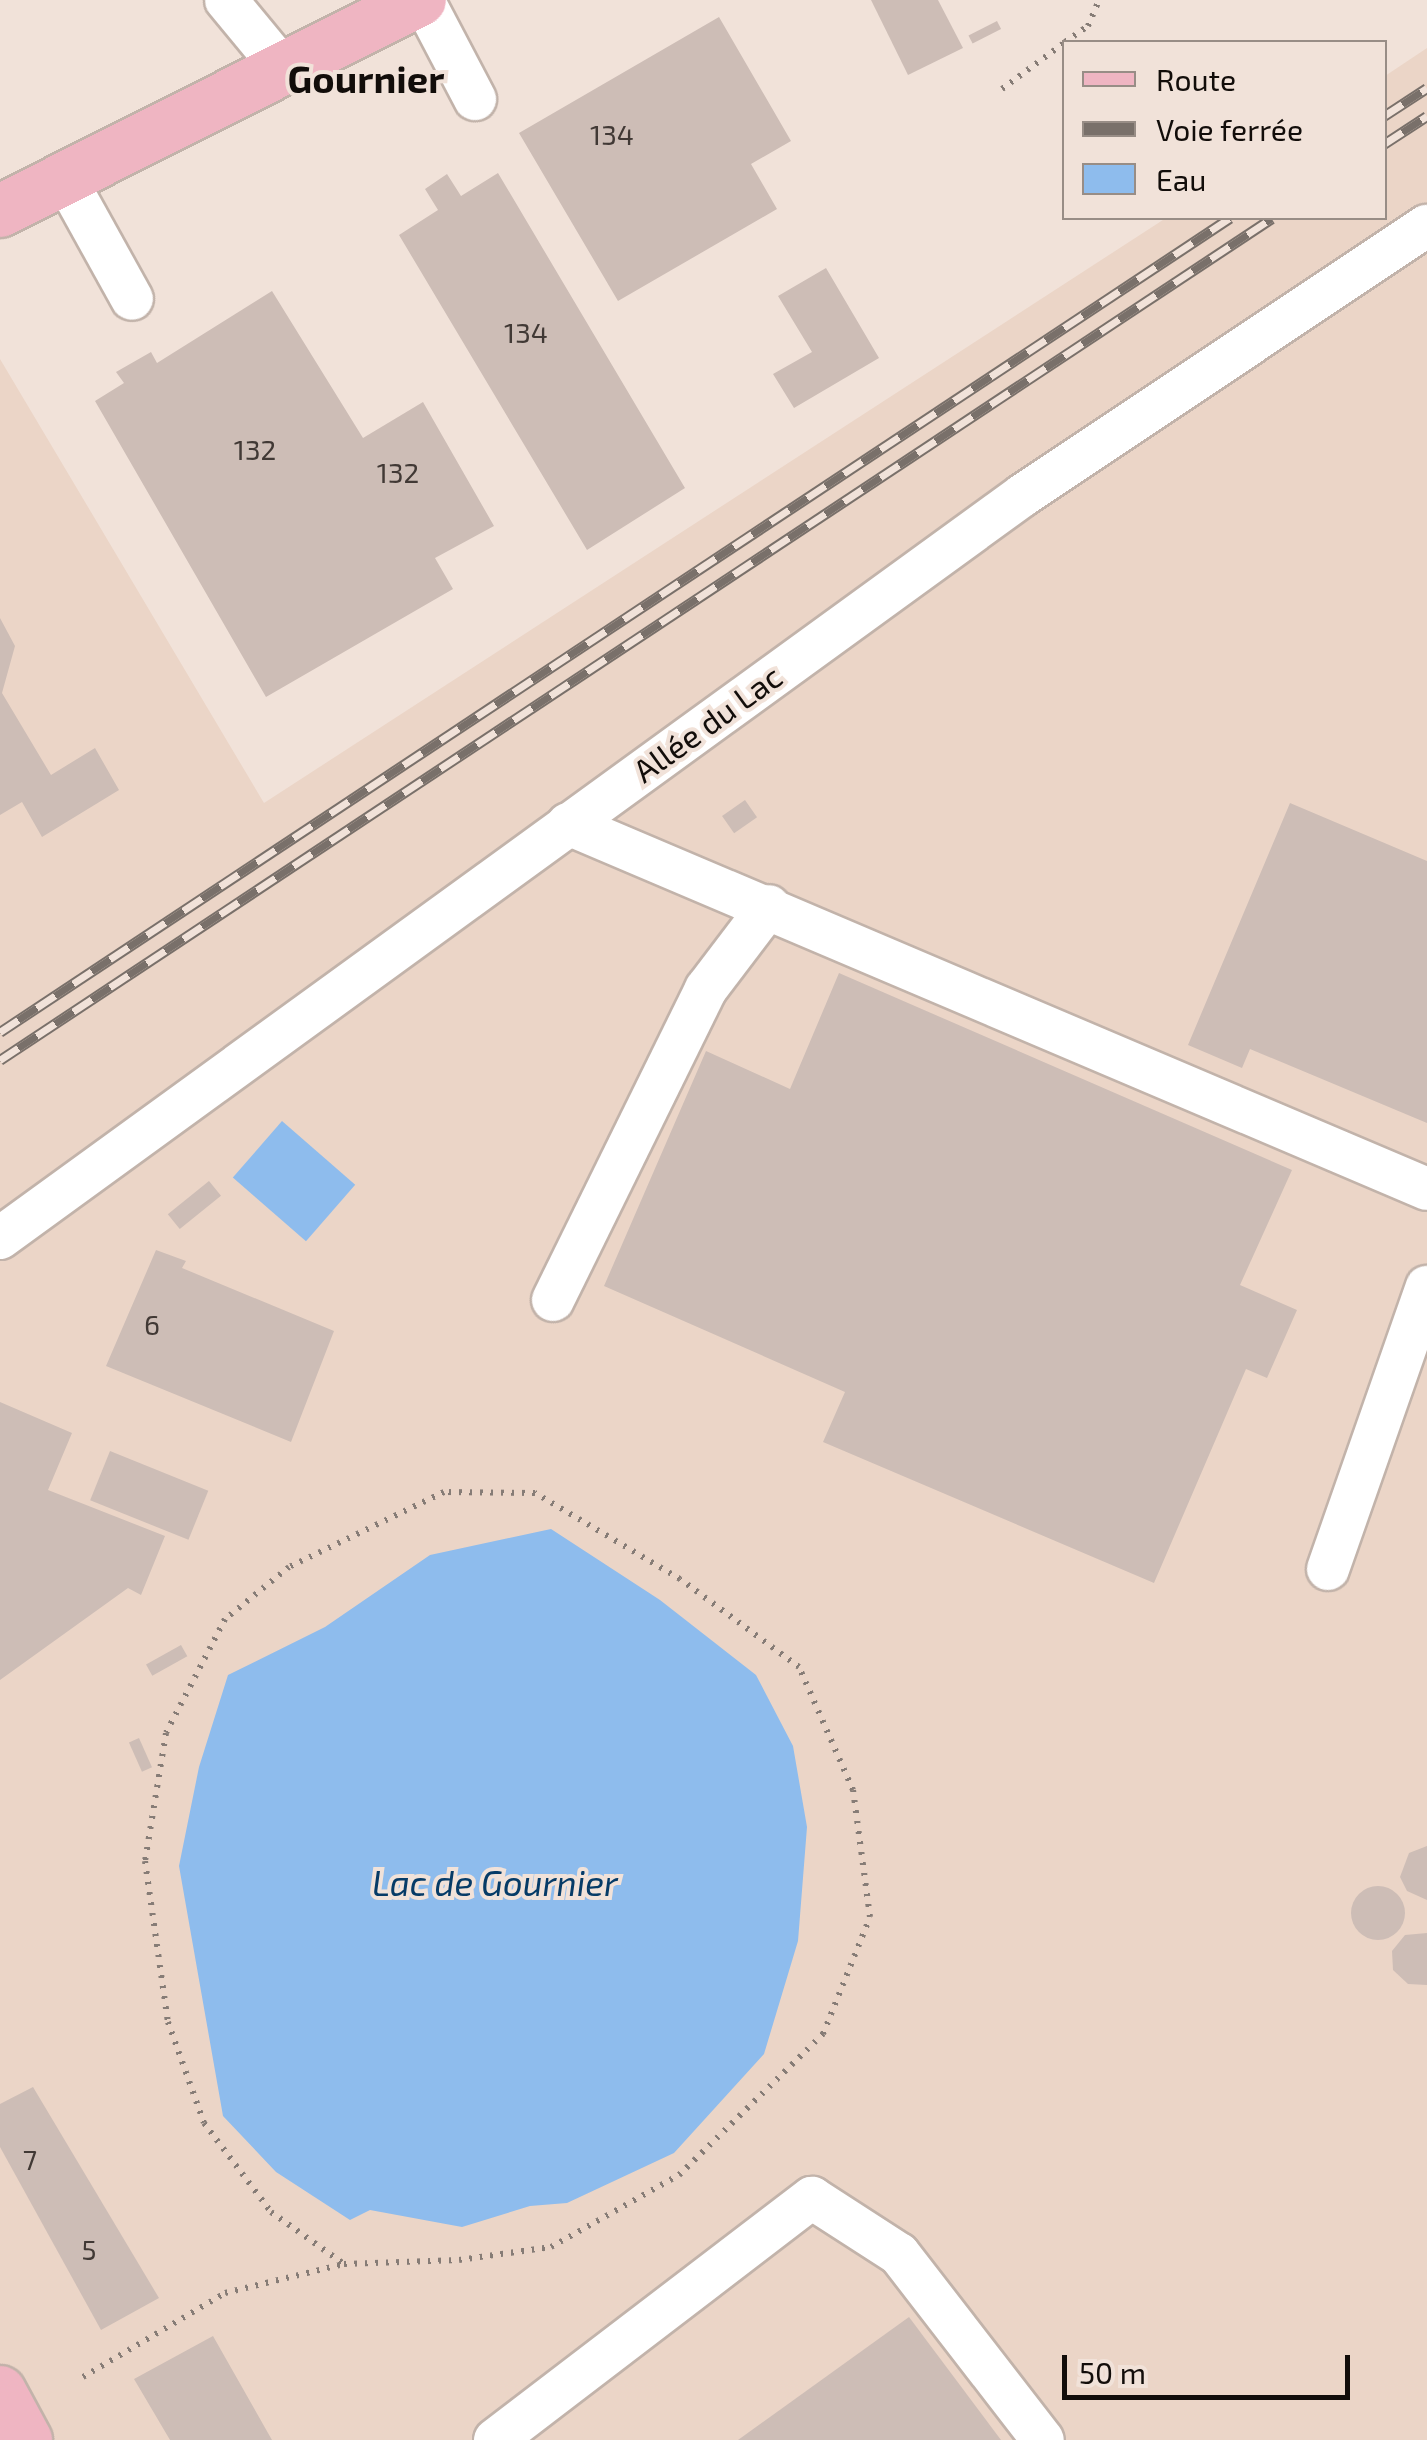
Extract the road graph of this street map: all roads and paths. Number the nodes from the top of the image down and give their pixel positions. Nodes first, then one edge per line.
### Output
1 (226, 0) edge
2 (422, 0) edge
3 (1099, 0) edge
4 (1069, 40) edge
5 (1062, 45) edge
6 (284, 70) junction
7 (1002, 89) dead end
8 (476, 99) dead end
9 (65, 178) junction
10 (0, 212) edge
11 (1427, 226) edge
12 (132, 299) dead end
13 (568, 824) junction
14 (769, 906) junction
15 (1427, 1189) edge
16 (0, 1238) edge
17 (1427, 1287) edge
18 (553, 1300) dead end
19 (1328, 1569) dead end
20 (344, 2264) junction
21 (83, 2377) dead end
22 (0, 2392) edge
23 (26, 2440) edge
24 (496, 2440) edge
25 (1043, 2440) edge

1 - 6 street
2 - 6 main road
2 - 8 street
3 - 4 path
5 - 7 path
6 - 9 main road
9 - 10 main road
9 - 12 street
11 - 13 street, Allée du Lac
13 - 14 street
13 - 16 street, Allée du Lac
14 - 15 street
14 - 18 street
17 - 19 street
20 - 20 path
20 - 21 path
22 - 23 main road
24 - 25 street

